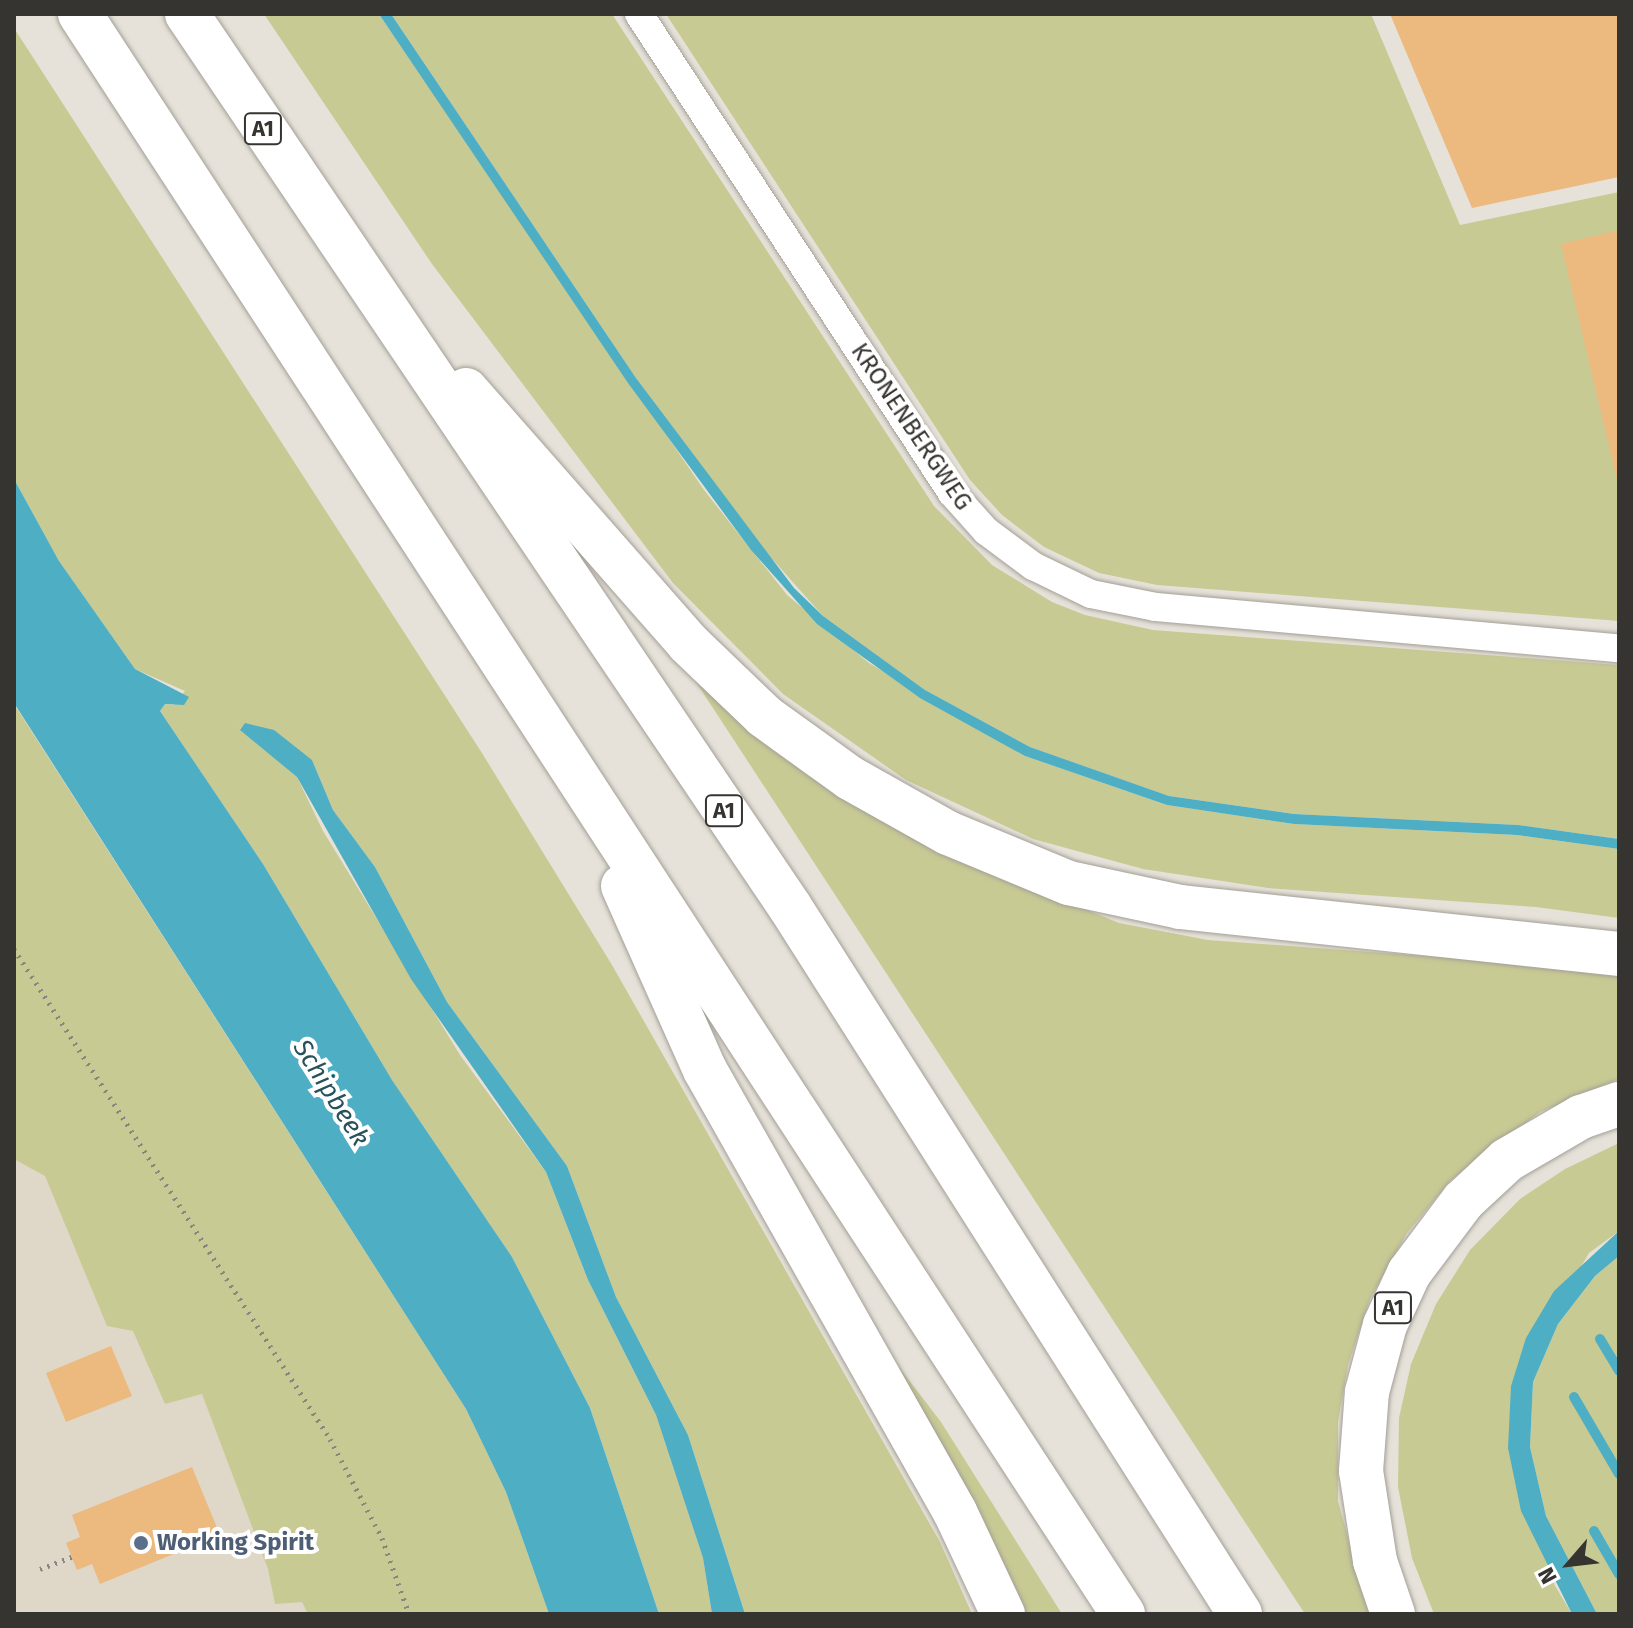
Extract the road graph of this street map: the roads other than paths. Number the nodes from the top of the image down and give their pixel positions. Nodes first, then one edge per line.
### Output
1 (80, 14) edge
2 (187, 14) edge
3 (639, 14) edge
4 (338, 244) junction
5 (1619, 648) edge
6 (571, 768) junction
7 (1619, 954) edge
8 (1619, 1104) edge
9 (1003, 1614) edge
10 (1123, 1614) edge
11 (1240, 1614) edge
12 (1393, 1614) edge

1 - 6 highway
2 - 4 highway, A1
3 - 5 street, KRONENBERGWEG
4 - 7 highway, A1
4 - 11 highway, A1
6 - 9 highway
6 - 10 highway
8 - 12 highway, A1

